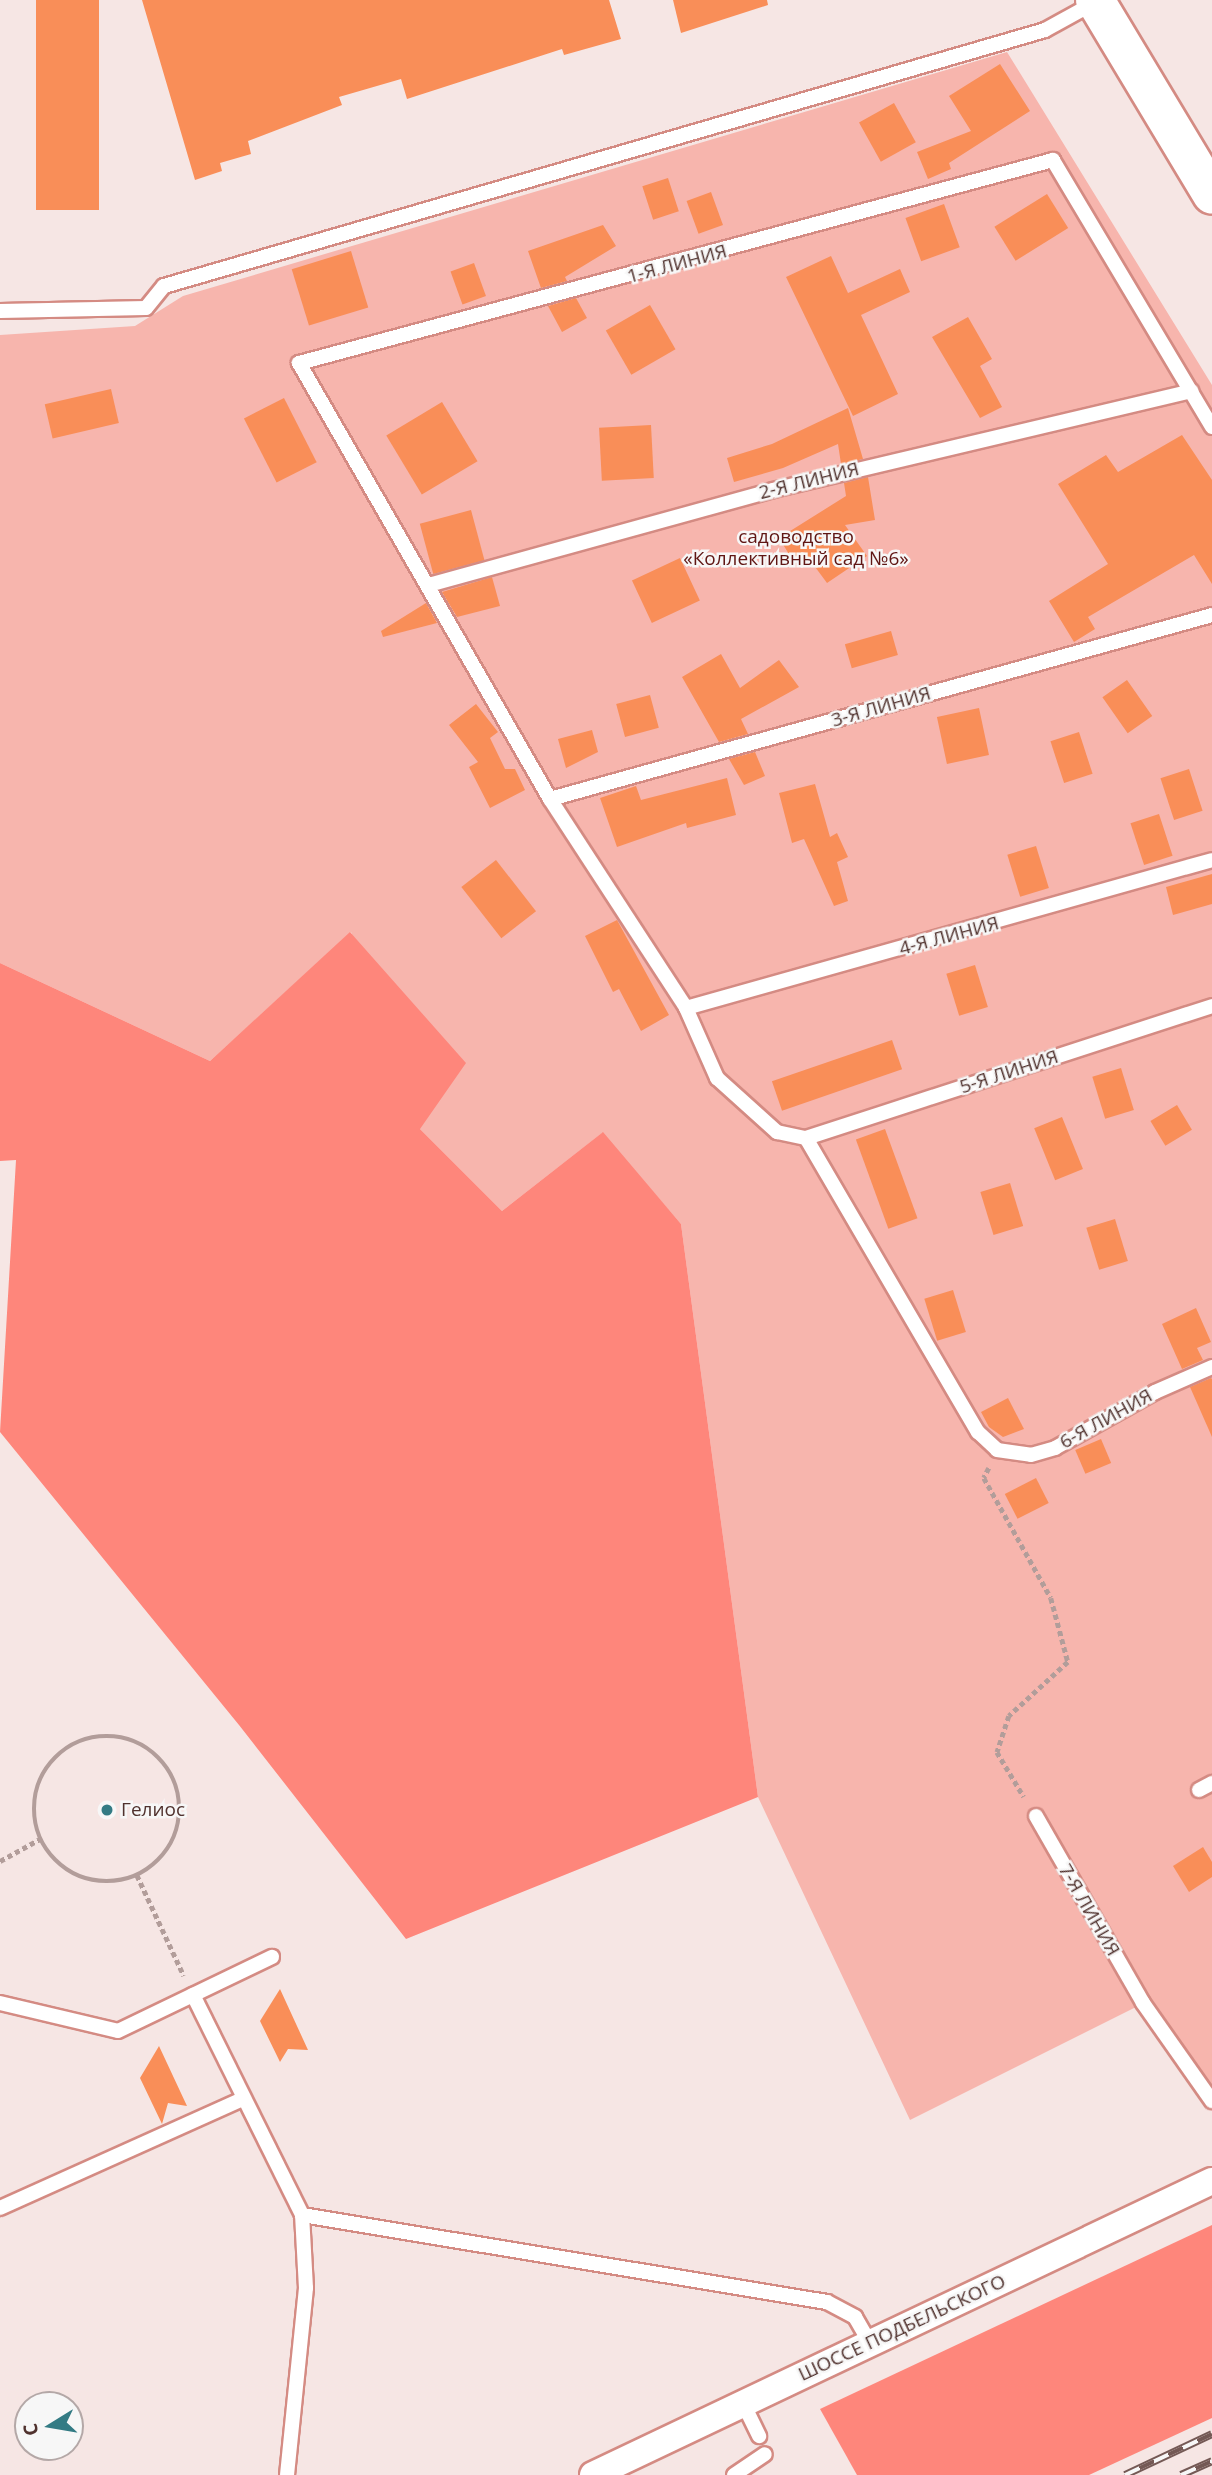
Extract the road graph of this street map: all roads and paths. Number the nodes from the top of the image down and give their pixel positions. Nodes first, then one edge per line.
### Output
1 (1096, 1) edge
2 (1212, 195) edge
3 (0, 311) edge
4 (1191, 391) junction
5 (1212, 427) edge
6 (429, 585) junction
7 (1212, 615) edge
8 (550, 799) junction
9 (1212, 860) edge
10 (1212, 1006) edge
11 (686, 1008) junction
12 (806, 1138) junction
13 (1212, 1367) edge
14 (997, 1450) junction
15 (1036, 1816) joint
16 (40, 1839) junction
17 (0, 1861) edge
18 (137, 1875) junction
19 (272, 1957) dead end
20 (193, 1995) junction
21 (0, 2003) edge
22 (243, 2098) junction
23 (1212, 2101) edge
24 (1212, 2181) edge
25 (0, 2208) edge
26 (302, 2215) junction
27 (870, 2343) junction
28 (743, 2403) junction
29 (759, 2436) dead end
30 (765, 2454) dead end
31 (287, 2475) edge
32 (593, 2475) edge
33 (734, 2475) edge

1 - 2 main road
1 - 3 lane
4 - 5 lane
4 - 6 lane, 2-Я ЛИНИЯ
4 - 6 lane, 1-Я ЛИНИЯ
6 - 8 lane
7 - 8 lane, 3-Я ЛИНИЯ
8 - 11 lane
9 - 11 lane, 4-Я ЛИНИЯ
10 - 12 lane, 5-Я ЛИНИЯ
11 - 12 lane
12 - 14 lane
13 - 14 lane, 6-Я ЛИНИЯ
14 - 15 path
15 - 23 lane, 7-Я ЛИНИЯ
16 - 17 path
16 - 18 path
16 - 18 path
18 - 20 path
19 - 20 lane
20 - 21 lane
20 - 22 lane
22 - 25 lane
22 - 26 lane
24 - 27 street, ШОССЕ ПОДБЕЛЬСКОГО
26 - 27 lane
26 - 31 lane
27 - 28 street, ШОССЕ ПОДБЕЛЬСКОГО
28 - 29 lane
28 - 32 street, ШОССЕ ПОДБЕЛЬСКОГО
30 - 33 lane

